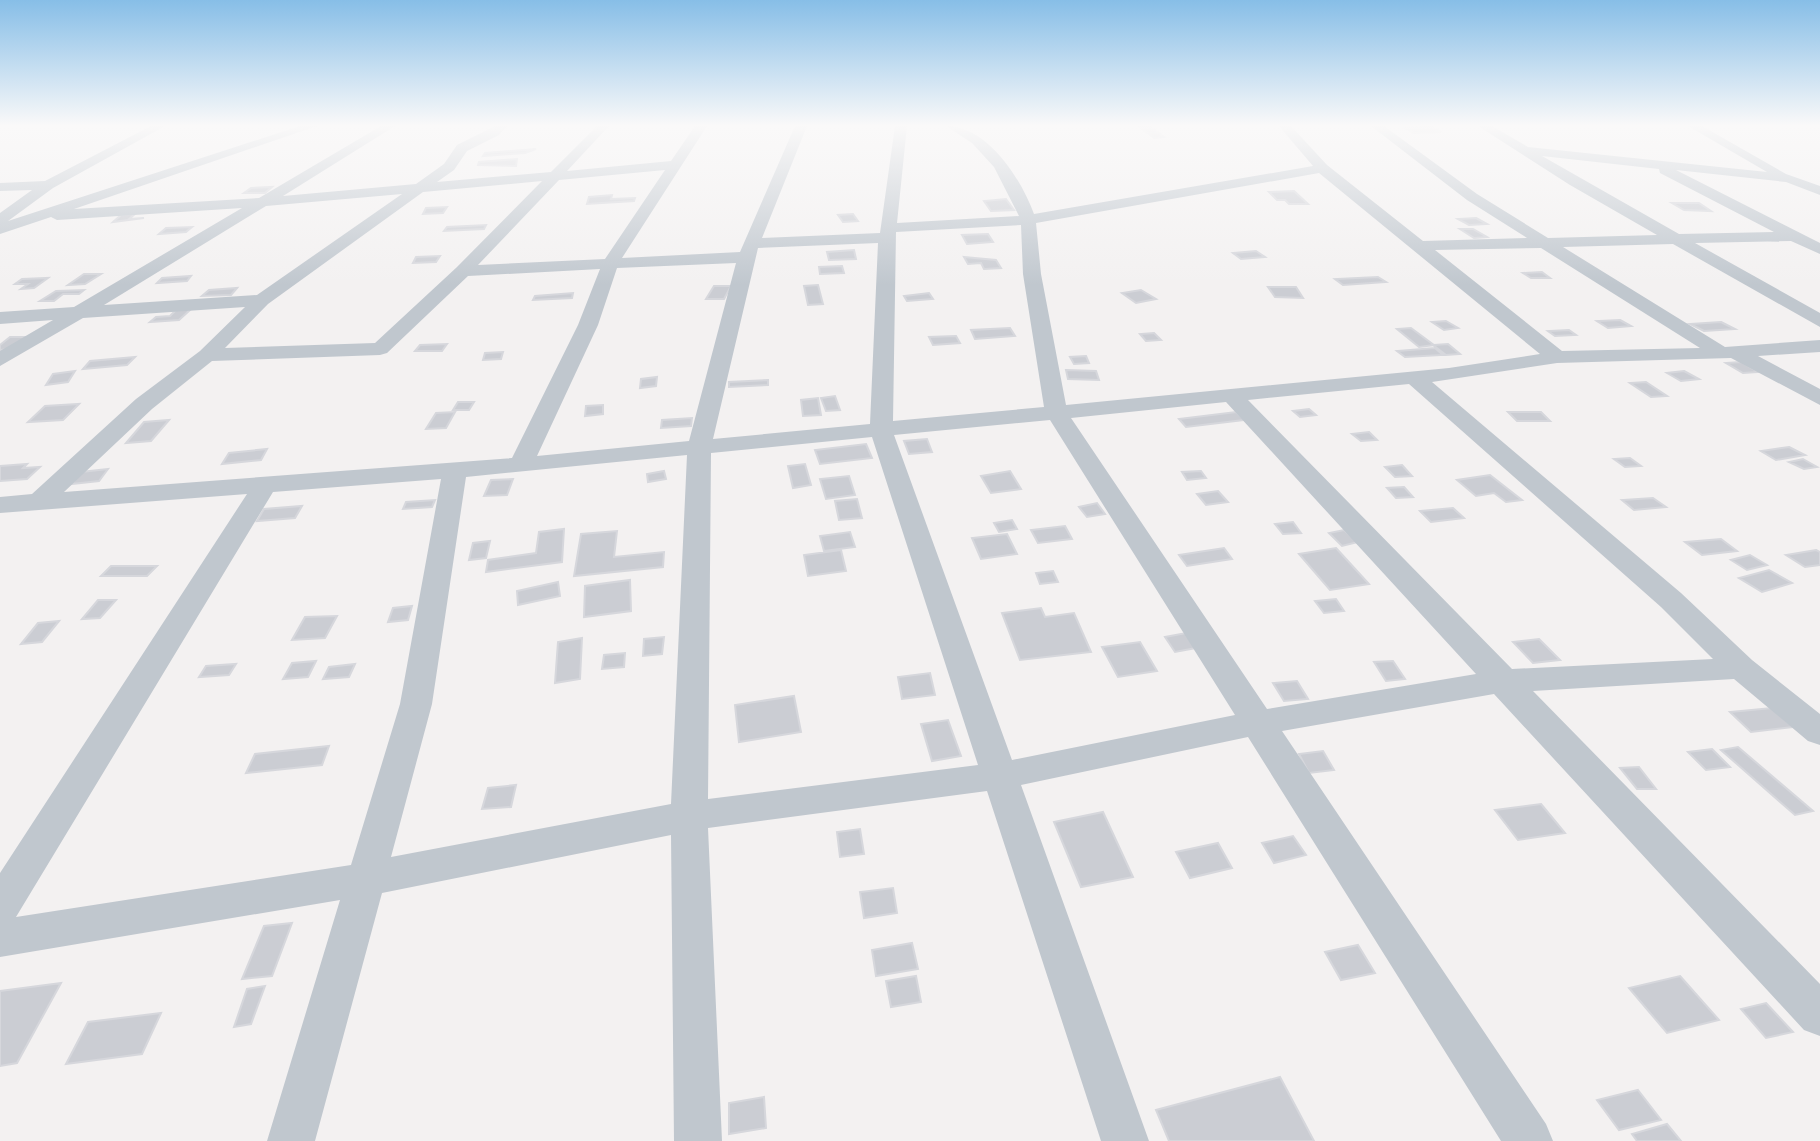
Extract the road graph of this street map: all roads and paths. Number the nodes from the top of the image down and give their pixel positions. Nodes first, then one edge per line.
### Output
1 (59, 179) edge
2 (153, 179) edge
3 (303, 179) edge
4 (432, 179) edge
5 (522, 179) edge
6 (553, 179) edge
7 (666, 179) edge
8 (778, 179) edge
9 (894, 179) edge
10 (1006, 179) edge
11 (1258, 179) edge
12 (1336, 179) edge
13 (1449, 179) edge
14 (1573, 179) edge
15 (1682, 179) edge
16 (1791, 179) edge
17 (48, 185) junction
18 (0, 187) edge
19 (418, 189) junction
20 (1820, 191) edge
21 (267, 202) junction
22 (63, 210) junction
23 (0, 219) edge
24 (1028, 220) junction
25 (0, 229) edge
26 (888, 233) junction
27 (1790, 236) junction
28 (1670, 238) junction
29 (1543, 242) junction
30 (1419, 246) junction
31 (0, 247) edge
32 (1820, 248) edge
33 (749, 250) junction
34 (610, 264) junction
35 (464, 271) junction
36 (262, 300) junction
37 (78, 313) junction
38 (0, 318) edge
39 (1820, 321) edge
40 (1820, 346) edge
41 (1728, 352) junction
42 (207, 355) junction
43 (1557, 357) junction
44 (0, 360) edge
45 (1415, 378) junction
46 (1233, 397) junction
47 (1820, 398) edge
48 (1056, 412) junction
49 (881, 430) junction
50 (699, 448) junction
51 (522, 463) junction
52 (455, 471) junction
53 (267, 483) junction
54 (39, 501) junction
55 (2, 507) edge
56 (1741, 668) junction
57 (1502, 681) junction
58 (1258, 723) junction
59 (1820, 732) edge
60 (1000, 776) junction
61 (689, 816) junction
62 (366, 879) junction
63 (0, 907) edge
64 (0, 938) edge
65 (1820, 1016) edge
66 (290, 1141) edge
67 (698, 1141) edge
68 (1125, 1141) edge
69 (1529, 1141) edge

1 - 17 street
2 - 22 street
3 - 21 street
4 - 19 street
5 - 19 street
6 - 35 street
7 - 34 street
8 - 33 street
9 - 26 street
10 - 24 street
11 - 24 street
12 - 30 street
13 - 29 street
14 - 28 street
15 - 27 street
16 - 20 street
17 - 18 street
17 - 23 street
19 - 21 street
19 - 36 street
21 - 22 street
21 - 37 street
22 - 25 street
22 - 31 street
24 - 26 street
24 - 48 street
26 - 33 street
26 - 49 street
27 - 28 street
27 - 32 street
28 - 29 street
28 - 39 street
29 - 30 street
29 - 41 street
30 - 43 street
33 - 34 street
33 - 50 street
34 - 35 street
34 - 51 street
35 - 42 street
36 - 37 street
36 - 42 street
37 - 38 street
37 - 44 street
40 - 41 street
41 - 43 street
41 - 47 street
42 - 54 street
43 - 45 street
45 - 46 street
45 - 56 street
46 - 48 street
46 - 57 street
48 - 49 street
48 - 58 street
49 - 50 street
49 - 60 street
50 - 51 street
50 - 61 street
51 - 52 street
52 - 53 street
52 - 62 street
53 - 54 street
53 - 63 street
54 - 55 street
56 - 57 street
56 - 59 street
57 - 58 street
57 - 65 street
58 - 60 street
58 - 69 street
60 - 61 street
60 - 68 street
61 - 62 street
61 - 67 street
62 - 64 street
62 - 66 street

